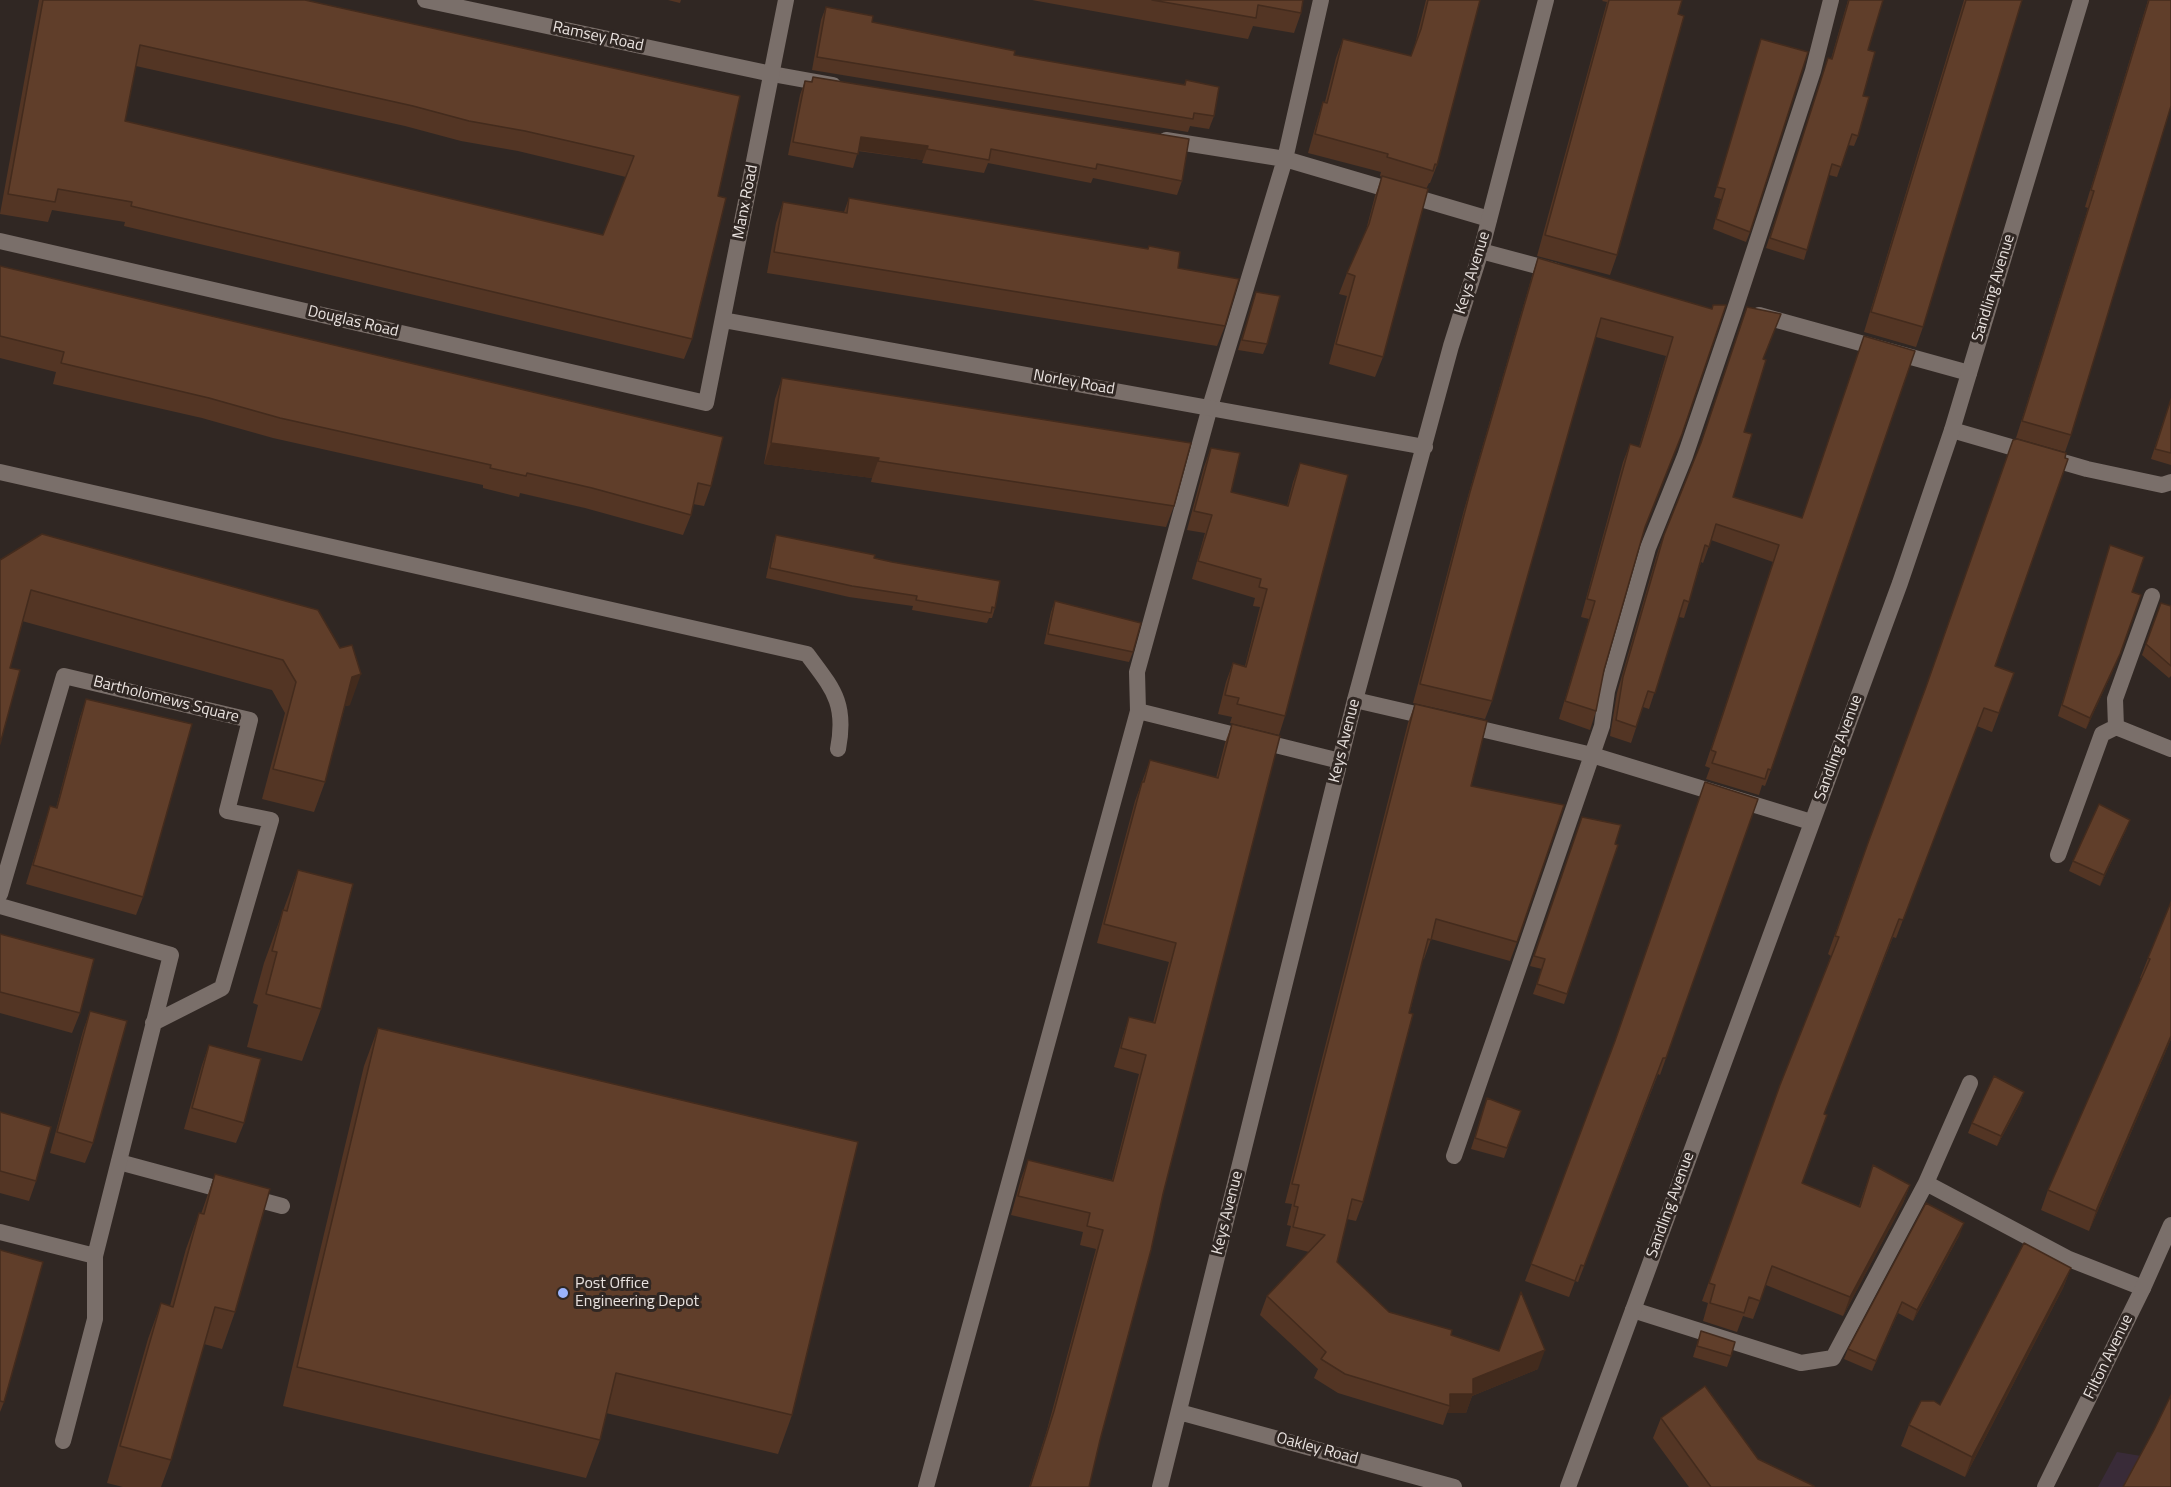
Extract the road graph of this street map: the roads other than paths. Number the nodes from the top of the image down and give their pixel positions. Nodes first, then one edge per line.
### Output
1 (425, 0) edge
2 (786, 0) edge
3 (1321, 0) edge
4 (1546, 0) edge
5 (1831, 0) edge
6 (2081, 0) edge
7 (772, 74) junction
8 (844, 87) edge
9 (1146, 136) edge
10 (1285, 159) junction
11 (1489, 219) junction
12 (0, 241) edge
13 (1481, 251) junction
14 (1568, 275) edge
15 (1734, 312) junction
16 (1716, 313) edge
17 (723, 320) junction
18 (1969, 373) junction
19 (706, 404) joint
20 (1210, 407) junction
21 (1952, 430) junction
22 (1425, 447) junction
23 (0, 472) edge
24 (2171, 482) edge
25 (2152, 596) dead end
26 (1355, 700) junction
27 (1138, 711) junction
28 (2116, 727) junction
29 (838, 748) dead end
30 (2171, 749) edge
31 (1592, 755) junction
32 (1340, 761) junction
33 (1811, 822) junction
34 (2058, 855) dead end
35 (0, 894) edge
36 (0, 906) edge
37 (153, 1023) junction
38 (1970, 1083) dead end
39 (1454, 1156) dead end
40 (118, 1162) junction
41 (1926, 1183) junction
42 (282, 1206) dead end
43 (0, 1232) edge
44 (2169, 1233) edge
45 (95, 1256) junction
46 (2143, 1288) junction
47 (1634, 1310) junction
48 (1179, 1412) junction
49 (63, 1440) dead end
50 (926, 1487) edge
51 (1160, 1487) edge
52 (1454, 1487) edge
53 (1568, 1487) edge
54 (2045, 1487) edge

1 - 7 street, Ramsey Road
2 - 7 street, Manx Road
3 - 10 street
4 - 11 street, Keys Avenue
5 - 15 street
6 - 18 street, Sandling Avenue
7 - 8 street, Ramsey Road
7 - 17 street, Manx Road
9 - 10 street
10 - 11 street
10 - 20 street
11 - 13 street, Keys Avenue
12 - 19 street, Douglas Road
13 - 14 street
13 - 22 street, Keys Avenue
15 - 16 street
15 - 18 street
15 - 31 street
17 - 19 street, Manx Road
17 - 20 street, Norley Road
18 - 21 street, Sandling Avenue
20 - 22 street, Norley Road
20 - 27 street
21 - 24 street
21 - 33 street, Sandling Avenue
22 - 26 street, Keys Avenue
23 - 29 street
25 - 28 street
26 - 31 street
26 - 32 street, Keys Avenue
27 - 32 street
27 - 50 street
28 - 30 street
28 - 34 street
31 - 33 street
31 - 39 street
32 - 48 street, Keys Avenue
33 - 47 street, Sandling Avenue
35 - 37 street, Bartholomews Square
36 - 37 street
37 - 40 street
38 - 41 street
40 - 42 street
40 - 45 street
41 - 46 street
41 - 47 street
43 - 45 street
44 - 46 street, Filton Avenue
45 - 49 street
46 - 54 street, Filton Avenue
47 - 53 street, Sandling Avenue
48 - 51 street, Keys Avenue
48 - 52 street, Oakley Road

